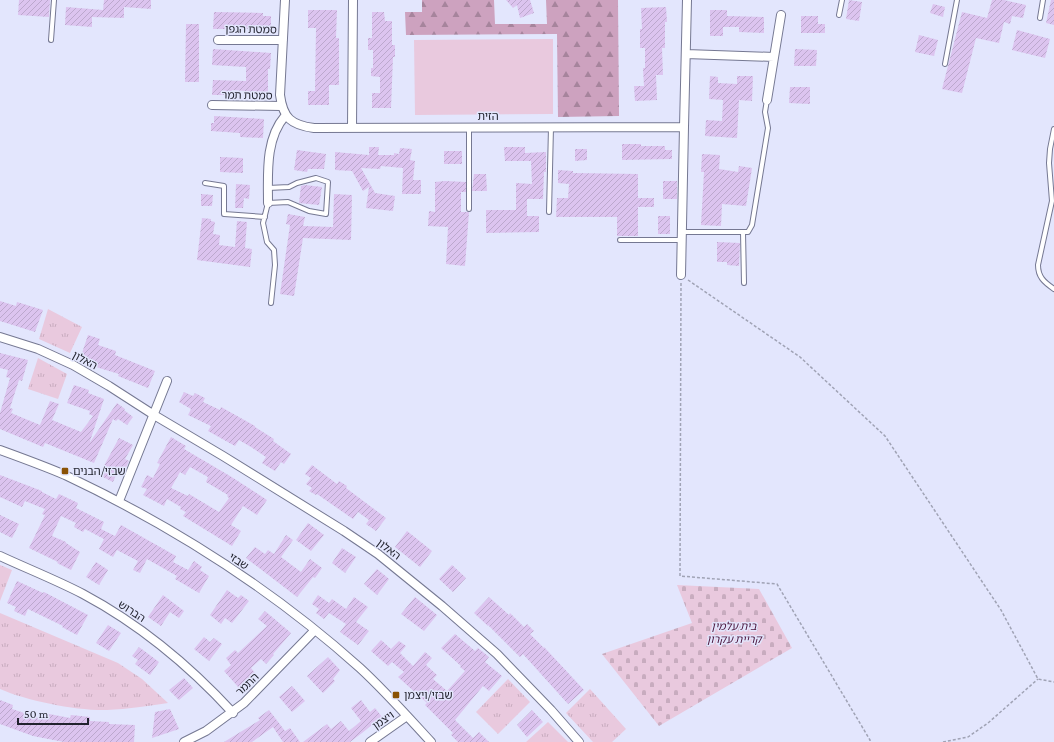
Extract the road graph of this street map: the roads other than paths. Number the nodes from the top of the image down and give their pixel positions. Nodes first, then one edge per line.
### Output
1 (54, 0) edge
2 (285, 0) edge
3 (353, 0) edge
4 (687, 0) edge
5 (842, 0) edge
6 (957, 0) edge
7 (1043, 0) edge
8 (781, 14) dead end
9 (839, 14) dead end
10 (1040, 18) dead end
11 (51, 40) dead end
12 (218, 40) dead end
13 (283, 40) junction
14 (686, 54) junction
15 (774, 57) junction
16 (945, 64) dead end
17 (767, 100) joint
18 (212, 105) dead end
19 (281, 106) junction
20 (285, 116) junction
21 (684, 126) junction
22 (469, 127) junction
23 (551, 127) junction
24 (352, 128) junction
25 (1054, 128) edge
26 (204, 183) dead end
27 (268, 188) junction
28 (268, 203) junction
29 (1053, 204) edge
30 (469, 209) dead end
31 (549, 212) dead end
32 (264, 217) junction
33 (743, 232) junction
34 (682, 236) junction
35 (620, 240) dead end
36 (681, 275) road end
37 (744, 283) dead end
38 (1054, 289) edge
39 (271, 303) dead end
40 (0, 337) edge
41 (167, 381) dead end
42 (154, 415) junction
43 (0, 450) edge
44 (119, 501) junction
45 (0, 556) edge
46 (314, 630) junction
47 (232, 713) junction
48 (408, 716) junction
49 (184, 742) edge
50 (370, 742) edge
51 (432, 742) edge
52 (579, 742) edge

1 - 11 lane
2 - 13 street
3 - 24 street
4 - 14 street
5 - 9 lane
6 - 16 lane
7 - 10 lane
8 - 15 street
12 - 13 street, סמטת הגפן
13 - 19 street
14 - 15 street
14 - 21 street
15 - 17 street
17 - 33 lane
18 - 19 street, סמטת תמר
19 - 20 street
20 - 24 street, הזית
20 - 27 street
21 - 23 street, הזית
21 - 34 street
22 - 23 street, הזית
22 - 24 street, הזית
22 - 30 lane
23 - 31 lane
25 - 29 lane
26 - 32 lane
27 - 28 street
27 - 28 lane
28 - 32 lane
29 - 38 lane
32 - 39 lane
33 - 34 lane
33 - 37 lane
34 - 35 lane
34 - 36 street
40 - 42 street, האלון
41 - 42 street
42 - 44 street
42 - 52 street, האלון
43 - 44 street, שבזי
44 - 46 street, שבזי
45 - 47 street, הברוש
46 - 47 street, התמר
46 - 48 street, שבזי
47 - 49 street, התמר
48 - 50 street, ויצמן
48 - 51 street, שבזי

